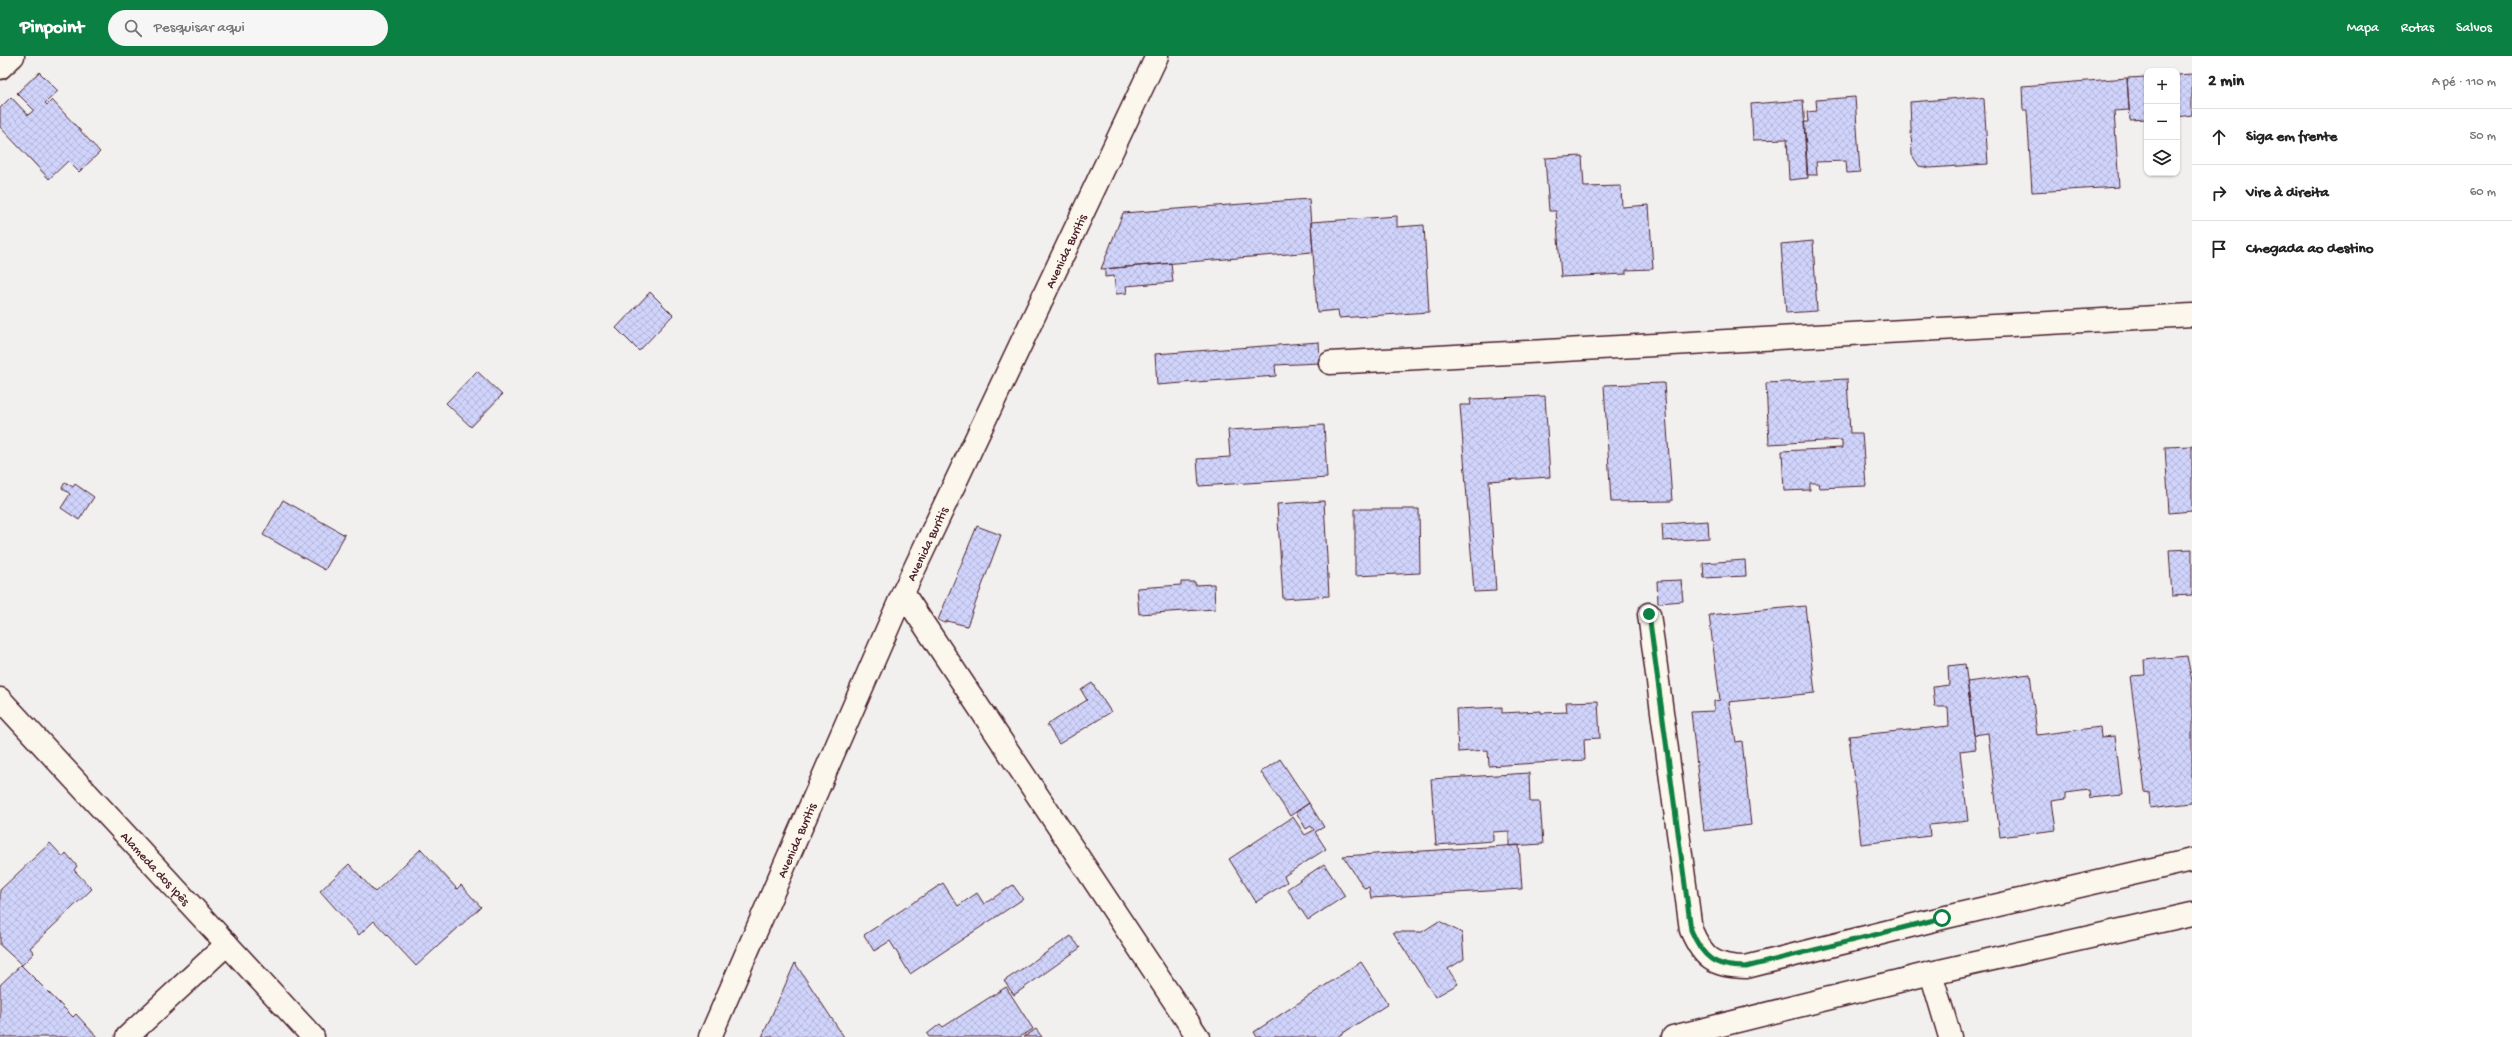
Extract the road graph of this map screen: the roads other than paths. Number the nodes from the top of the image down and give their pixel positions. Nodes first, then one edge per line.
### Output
1 (12, 56) edge
2 (1157, 56) edge
3 (0, 68) edge
4 (2192, 315) edge
5 (1330, 363) dead end
6 (903, 593) junction
7 (1649, 614) dead end
8 (0, 699) edge
9 (2192, 860) edge
10 (2192, 914) edge
11 (227, 944) junction
12 (1931, 973) junction
13 (127, 1037) edge
14 (313, 1037) edge
15 (710, 1037) edge
16 (1198, 1037) edge
17 (1673, 1037) edge
18 (1950, 1037) edge

1 - 3 street
2 - 6 street, Avenida Buritis
4 - 5 street
6 - 15 street, Avenida Buritis
6 - 16 street
7 - 9 street
8 - 11 street, Alameda dos Ipês
10 - 12 street
11 - 13 street
11 - 14 street, Alameda dos Ipês
12 - 17 street
12 - 18 street

